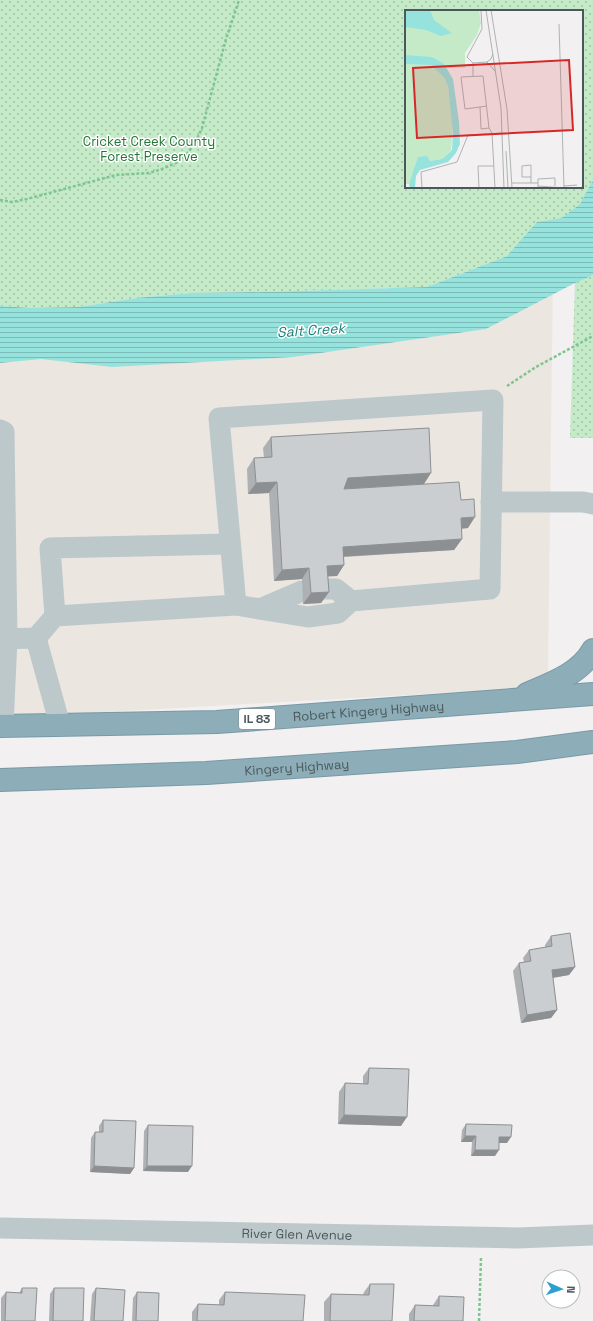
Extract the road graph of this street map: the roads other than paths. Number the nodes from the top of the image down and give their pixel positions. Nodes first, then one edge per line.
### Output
1 (0, 430) edge
2 (491, 502) junction
3 (593, 504) edge
4 (230, 544) junction
5 (351, 601) junction
6 (236, 605) junction
7 (260, 609) junction
8 (55, 616) junction
9 (36, 638) junction
10 (4, 639) edge
11 (593, 650) edge
12 (593, 694) edge
13 (512, 700) junction
14 (60, 725) junction
15 (1, 726) edge
16 (593, 742) edge
17 (0, 780) edge
18 (0, 1228) edge
19 (593, 1235) edge

1 - 10 street
2 - 3 street
2 - 4 street
2 - 5 street
4 - 6 street
4 - 8 street
5 - 7 street
5 - 7 street
6 - 7 street
6 - 8 street
8 - 9 street
9 - 10 street
9 - 14 street
10 - 15 street
11 - 13 highway
12 - 13 highway, Robert Kingery Highway / IL 83
13 - 14 highway, Robert Kingery Highway / IL 83
14 - 15 highway, Robert Kingery Highway / IL 83
16 - 17 highway, Kingery Highway
18 - 19 street, River Glen Avenue

